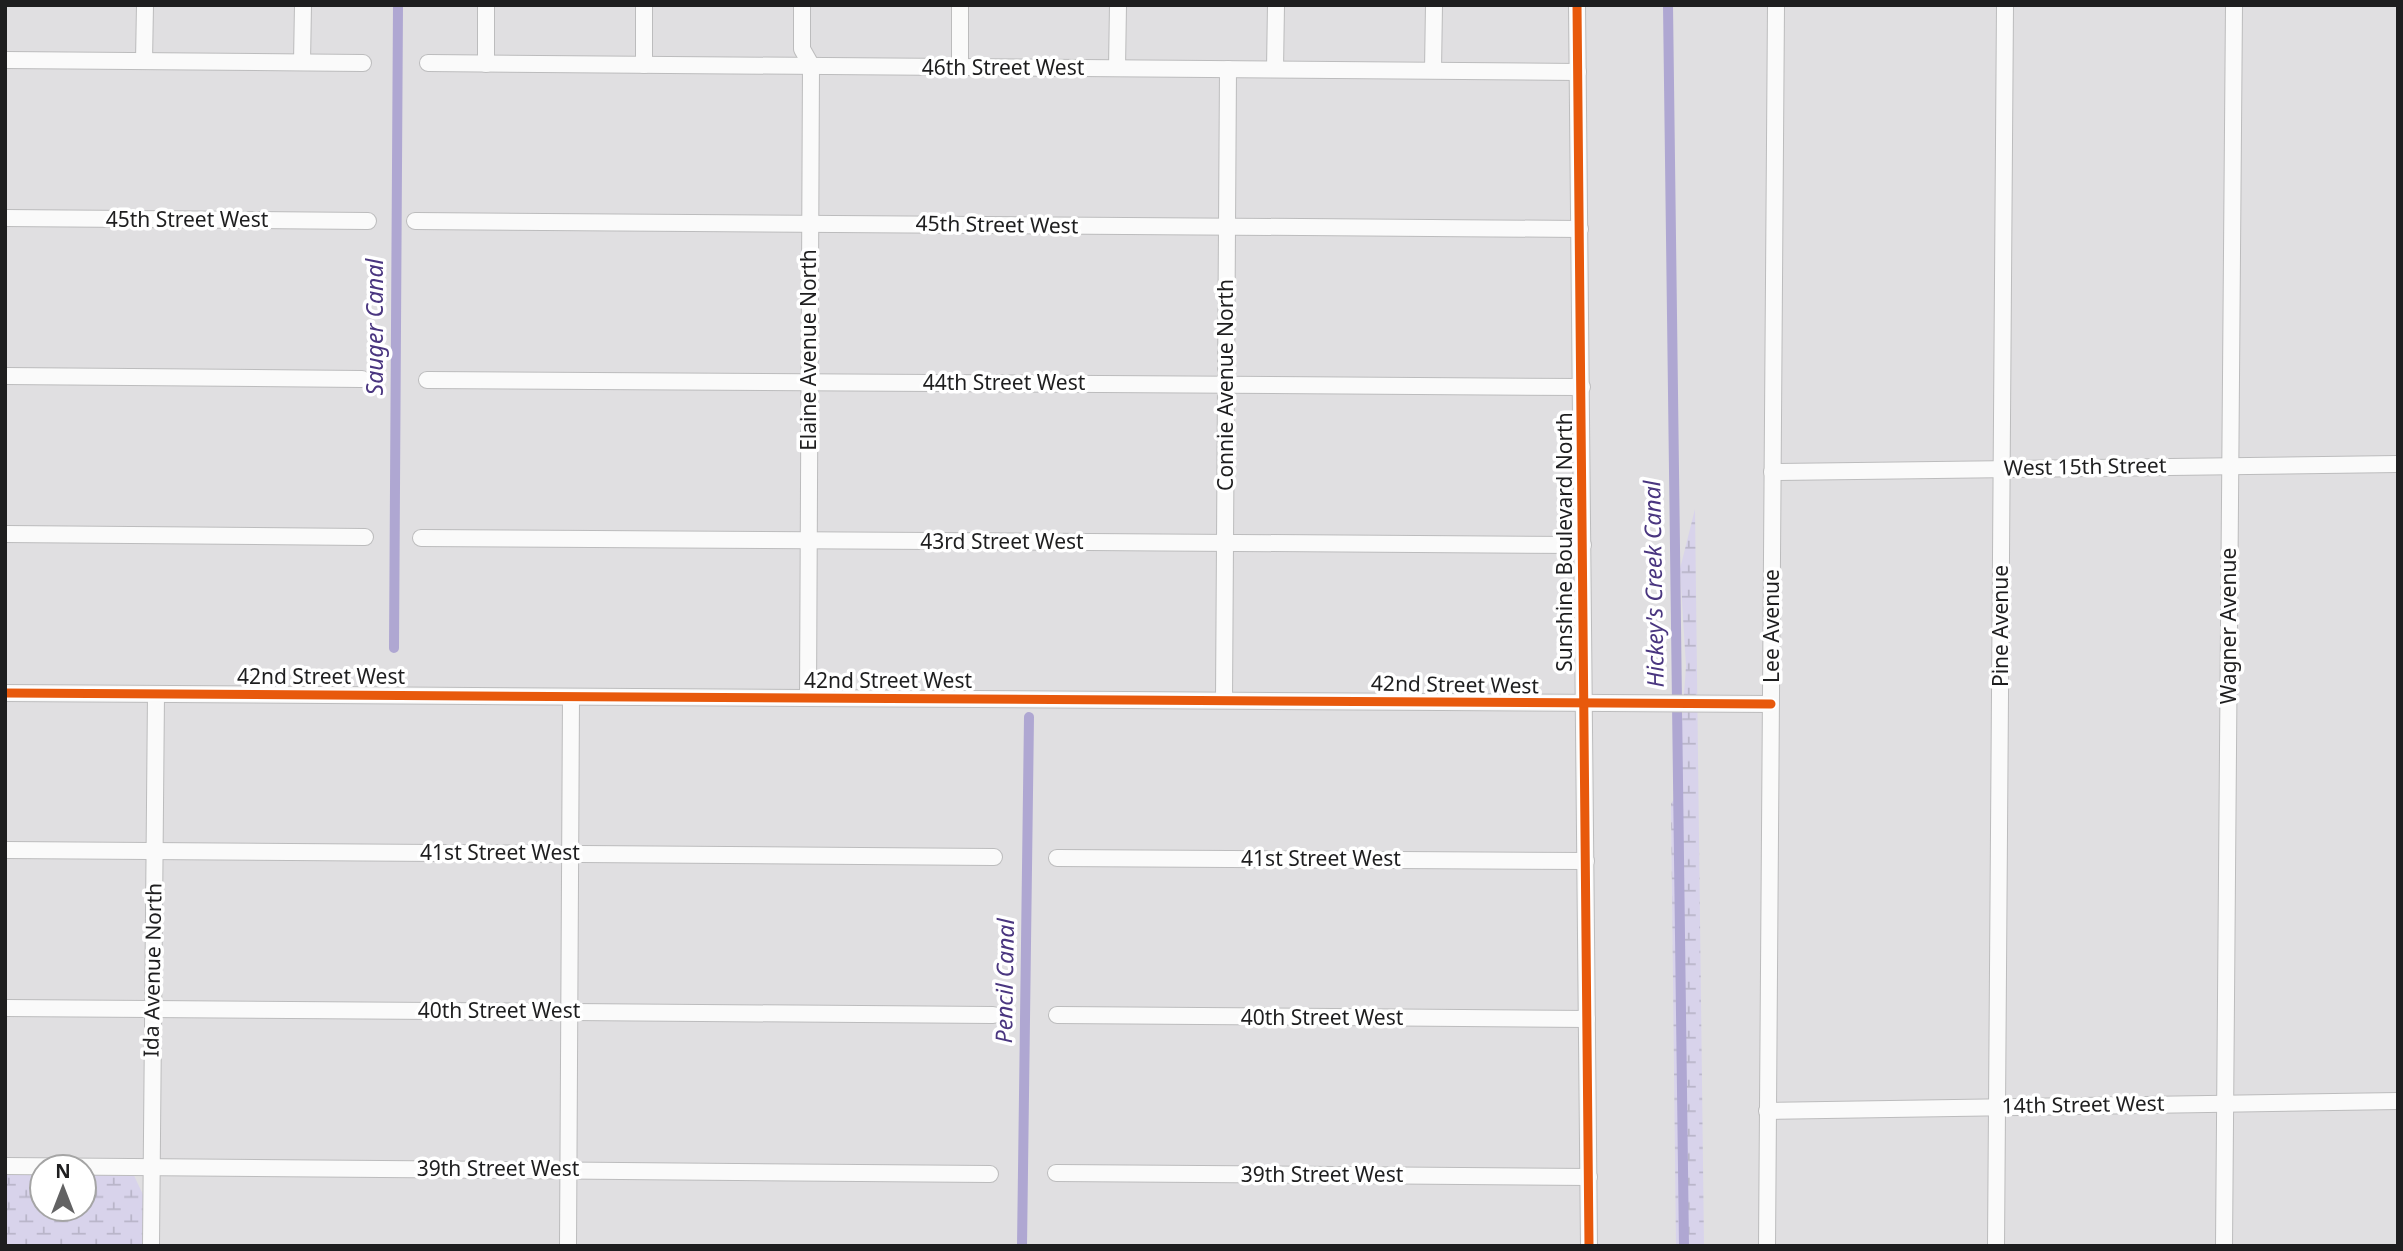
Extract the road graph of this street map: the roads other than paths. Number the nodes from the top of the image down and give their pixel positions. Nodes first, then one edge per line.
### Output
1 (145, 5) edge
2 (303, 5) edge
3 (486, 5) edge
4 (644, 5) edge
5 (802, 5) edge
6 (960, 5) edge
7 (1118, 5) edge
8 (1276, 5) edge
9 (1434, 5) edge
10 (1577, 5) edge
11 (1776, 5) edge
12 (2005, 5) edge
13 (2234, 5) edge
14 (5, 60) edge
15 (144, 61) junction
16 (302, 62) junction
17 (363, 63) dead end
18 (428, 63) dead end
19 (486, 64) junction
20 (644, 65) junction
21 (811, 65) junction
22 (960, 67) junction
23 (1117, 68) junction
24 (1228, 69) junction
25 (1276, 69) junction
26 (1433, 70) junction
27 (1578, 72) junction
28 (5, 218) edge
29 (368, 221) dead end
30 (415, 221) dead end
31 (810, 223) junction
32 (1227, 227) junction
33 (1580, 229) junction
34 (5, 376) edge
35 (362, 379) dead end
36 (426, 380) dead end
37 (809, 382) junction
38 (1226, 385) junction
39 (1582, 387) junction
40 (2398, 464) edge
41 (2231, 466) junction
42 (2002, 468) junction
43 (1772, 472) junction
44 (5, 534) edge
45 (365, 537) dead end
46 (421, 538) dead end
47 (808, 541) junction
48 (1225, 543) junction
49 (1583, 545) junction
50 (5, 692) edge
51 (156, 694) junction
52 (571, 697) junction
53 (808, 698) junction
54 (1224, 700) junction
55 (1584, 704) junction
56 (1771, 704) junction
57 (5, 850) edge
58 (154, 851) junction
59 (570, 854) junction
60 (994, 857) dead end
61 (1057, 858) dead end
62 (1586, 861) junction
63 (5, 1008) edge
64 (153, 1009) junction
65 (569, 1012) junction
66 (993, 1015) dead end
67 (1057, 1016) dead end
68 (1587, 1019) junction
69 (2398, 1101) edge
70 (2225, 1104) junction
71 (1997, 1107) junction
72 (1767, 1111) junction
73 (5, 1166) edge
74 (151, 1168) junction
75 (569, 1169) junction
76 (1056, 1173) dead end
77 (990, 1174) dead end
78 (1589, 1177) junction
79 (151, 1246) edge
80 (568, 1246) edge
81 (1589, 1246) edge
82 (1767, 1246) edge
83 (1996, 1246) edge
84 (2224, 1246) edge

1 - 15 street
2 - 16 street
3 - 19 street
4 - 20 street
5 - 21 street, Elaine Avenue North
6 - 22 street
7 - 23 street
8 - 25 street
9 - 26 street
10 - 27 street, Sunshine Boulevard North
11 - 43 street, Lee Avenue
12 - 42 street, Pine Avenue
13 - 41 street, Wagner Avenue
14 - 15 street
15 - 16 street
16 - 17 street
18 - 19 street, 46th Street West
19 - 20 street, 46th Street West
20 - 21 street, 46th Street West
21 - 22 street, 46th Street West
21 - 31 street, Elaine Avenue North
22 - 23 street, 46th Street West
23 - 24 street, 46th Street West
24 - 25 street, 46th Street West
24 - 32 street, Connie Avenue North
25 - 26 street, 46th Street West
26 - 27 street, 46th Street West
27 - 33 street, Sunshine Boulevard North
28 - 29 street, 45th Street West
30 - 31 street, 45th Street West
31 - 32 street, 45th Street West
31 - 37 street, Elaine Avenue North
32 - 33 street, 45th Street West
32 - 38 street, Connie Avenue North
33 - 39 street, Sunshine Boulevard North
34 - 35 street
36 - 37 street, 44th Street West
37 - 38 street, 44th Street West
37 - 47 street, Elaine Avenue North
38 - 39 street, 44th Street West
38 - 48 street, Connie Avenue North
39 - 49 street, Sunshine Boulevard North
40 - 41 street, West 15th Street
41 - 42 street, West 15th Street
41 - 70 street, Wagner Avenue
42 - 43 street, West 15th Street
42 - 71 street, Pine Avenue
43 - 56 street, Lee Avenue
44 - 45 street
46 - 47 street, 43rd Street West
47 - 48 street, 43rd Street West
47 - 53 street, Elaine Avenue North
48 - 49 street, 43rd Street West
48 - 54 street, Connie Avenue North
49 - 55 street, Sunshine Boulevard North
50 - 51 street, 42nd Street West
51 - 52 street, 42nd Street West
51 - 58 street, Ida Avenue North
52 - 53 street, 42nd Street West
52 - 59 street
53 - 54 street, 42nd Street West
54 - 55 street, 42nd Street West
55 - 56 street, 42nd Street West
55 - 62 street, Sunshine Boulevard North
56 - 72 street, Lee Avenue
57 - 58 street, 41st Street West
58 - 59 street, 41st Street West
58 - 64 street, Ida Avenue North
59 - 60 street, 41st Street West
59 - 65 street
61 - 62 street, 41st Street West
62 - 68 street, Sunshine Boulevard North
63 - 64 street, 40th Street West
64 - 65 street, 40th Street West
64 - 74 street, Ida Avenue North
65 - 66 street, 40th Street West
65 - 75 street
67 - 68 street, 40th Street West
68 - 78 street, Sunshine Boulevard North
69 - 70 street, 14th Street West
70 - 71 street, 14th Street West
70 - 84 street, Wagner Avenue
71 - 72 street, 14th Street West
71 - 83 street, Pine Avenue
72 - 82 street, Lee Avenue
73 - 74 street, 39th Street West
74 - 75 street, 39th Street West
74 - 79 street, Ida Avenue North
75 - 77 street, 39th Street West
75 - 80 street
76 - 78 street, 39th Street West
78 - 81 street, Sunshine Boulevard North

